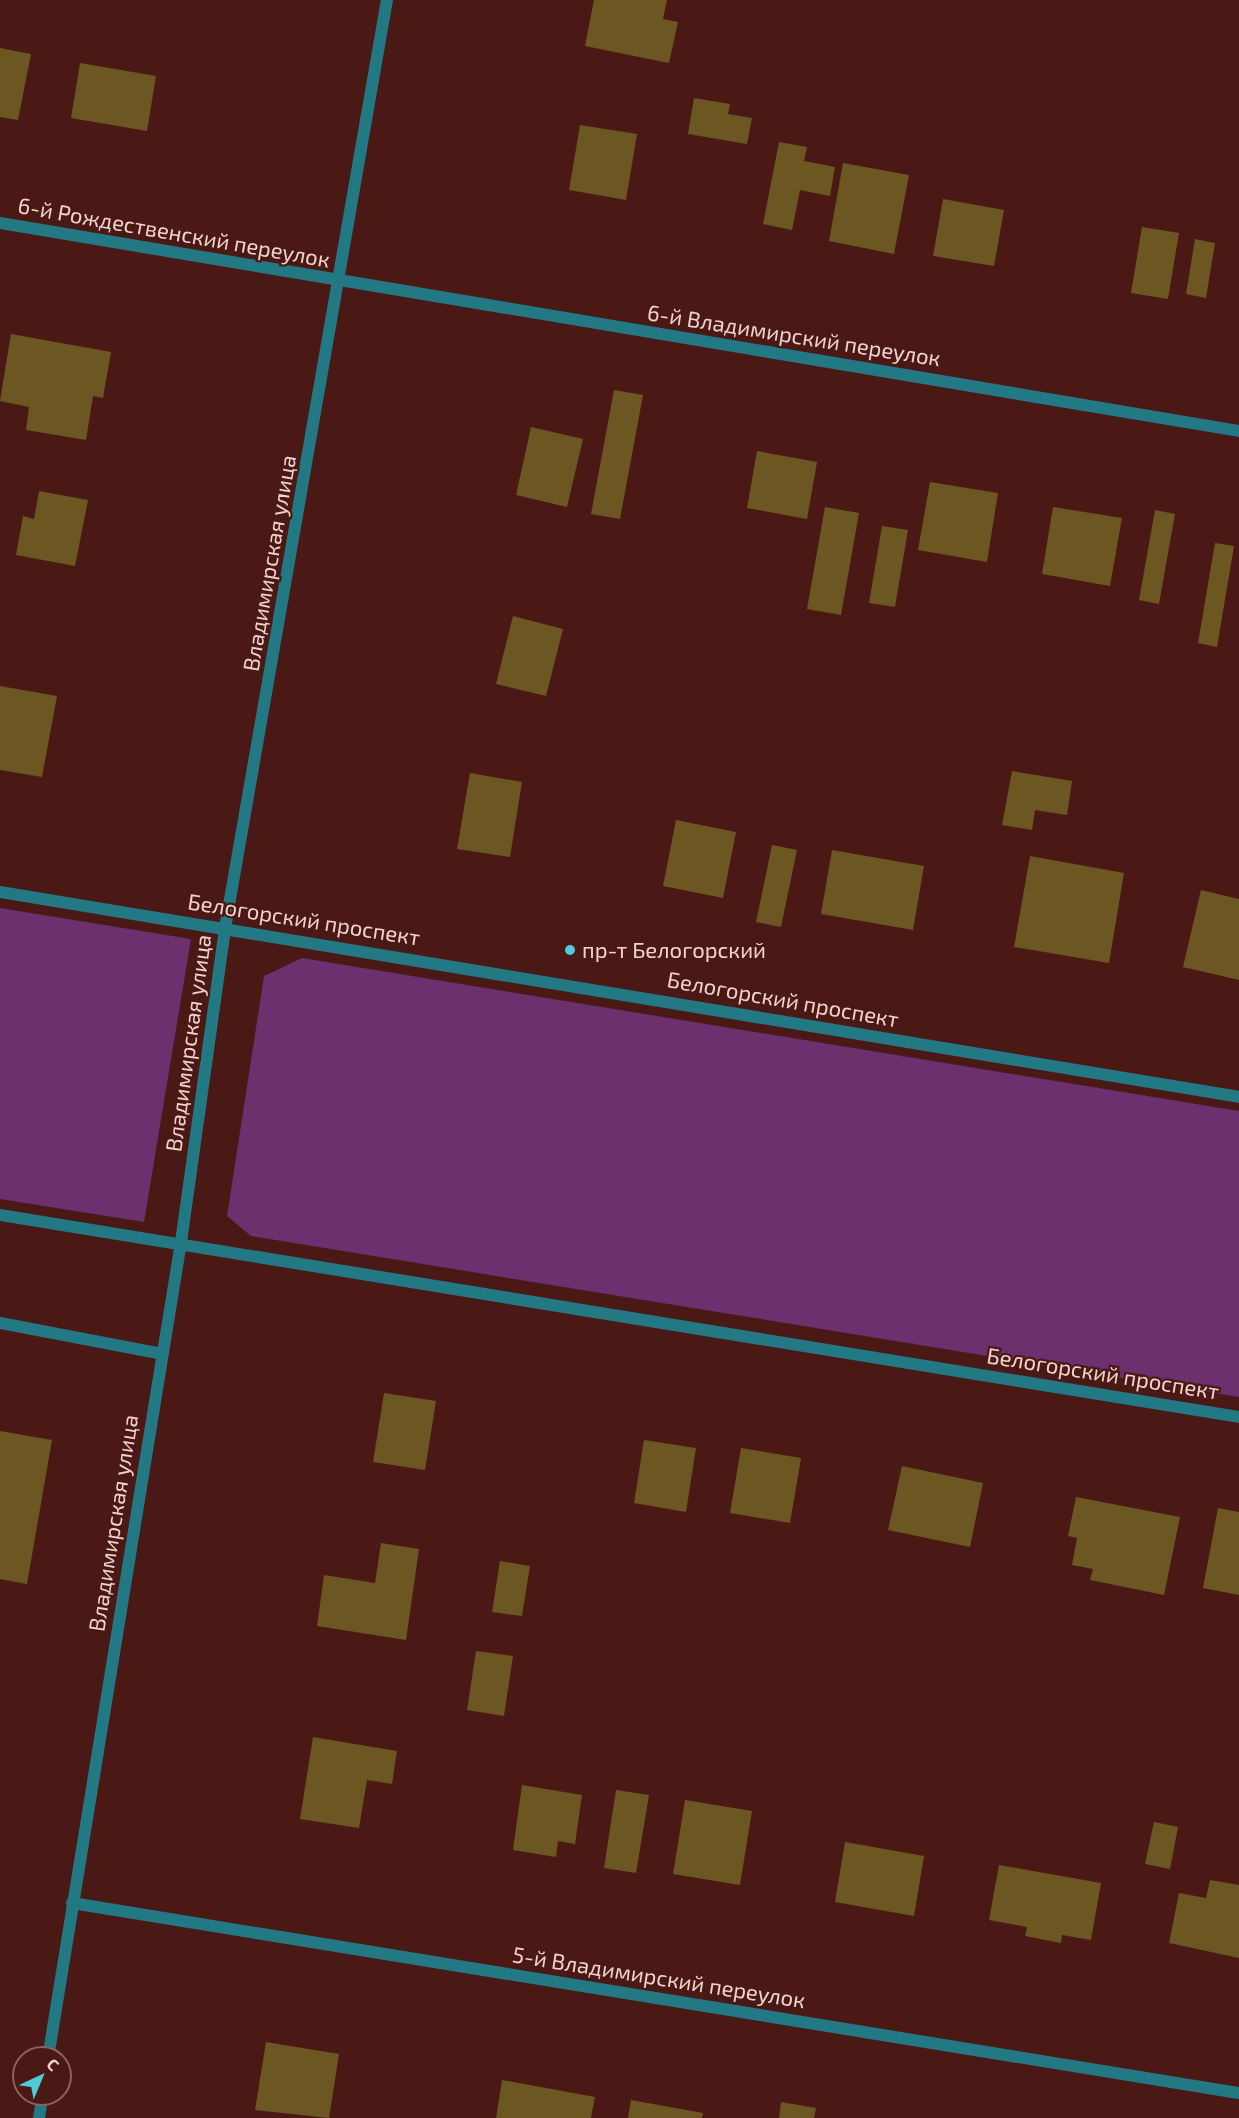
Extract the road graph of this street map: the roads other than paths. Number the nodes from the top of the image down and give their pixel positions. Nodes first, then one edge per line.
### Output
1 (387, 0) edge
2 (0, 223) edge
3 (342, 282) junction
4 (1239, 431) edge
5 (0, 892) edge
6 (225, 928) junction
7 (1239, 1097) edge
8 (0, 1215) edge
9 (181, 1242) junction
10 (0, 1323) edge
11 (162, 1354) junction
12 (1239, 1417) edge
13 (72, 1903) junction
14 (50, 2046) edge
15 (1239, 2093) edge

1 - 3 street, Владимирская улица
2 - 3 street, 6-й Рождественский переулок
3 - 4 street, 6-й Владимирский переулок
3 - 6 street, Владимирская улица
5 - 6 street, Белогорский проспект
6 - 7 street, Белогорский проспект
6 - 9 street, Владимирская улица
8 - 9 street, Белогорский проспект
9 - 11 street, Владимирская улица
9 - 12 street, Белогорский проспект
10 - 11 street
11 - 13 street, Владимирская улица
13 - 14 street, Владимирская улица
13 - 15 street, 5-й Владимирский переулок

